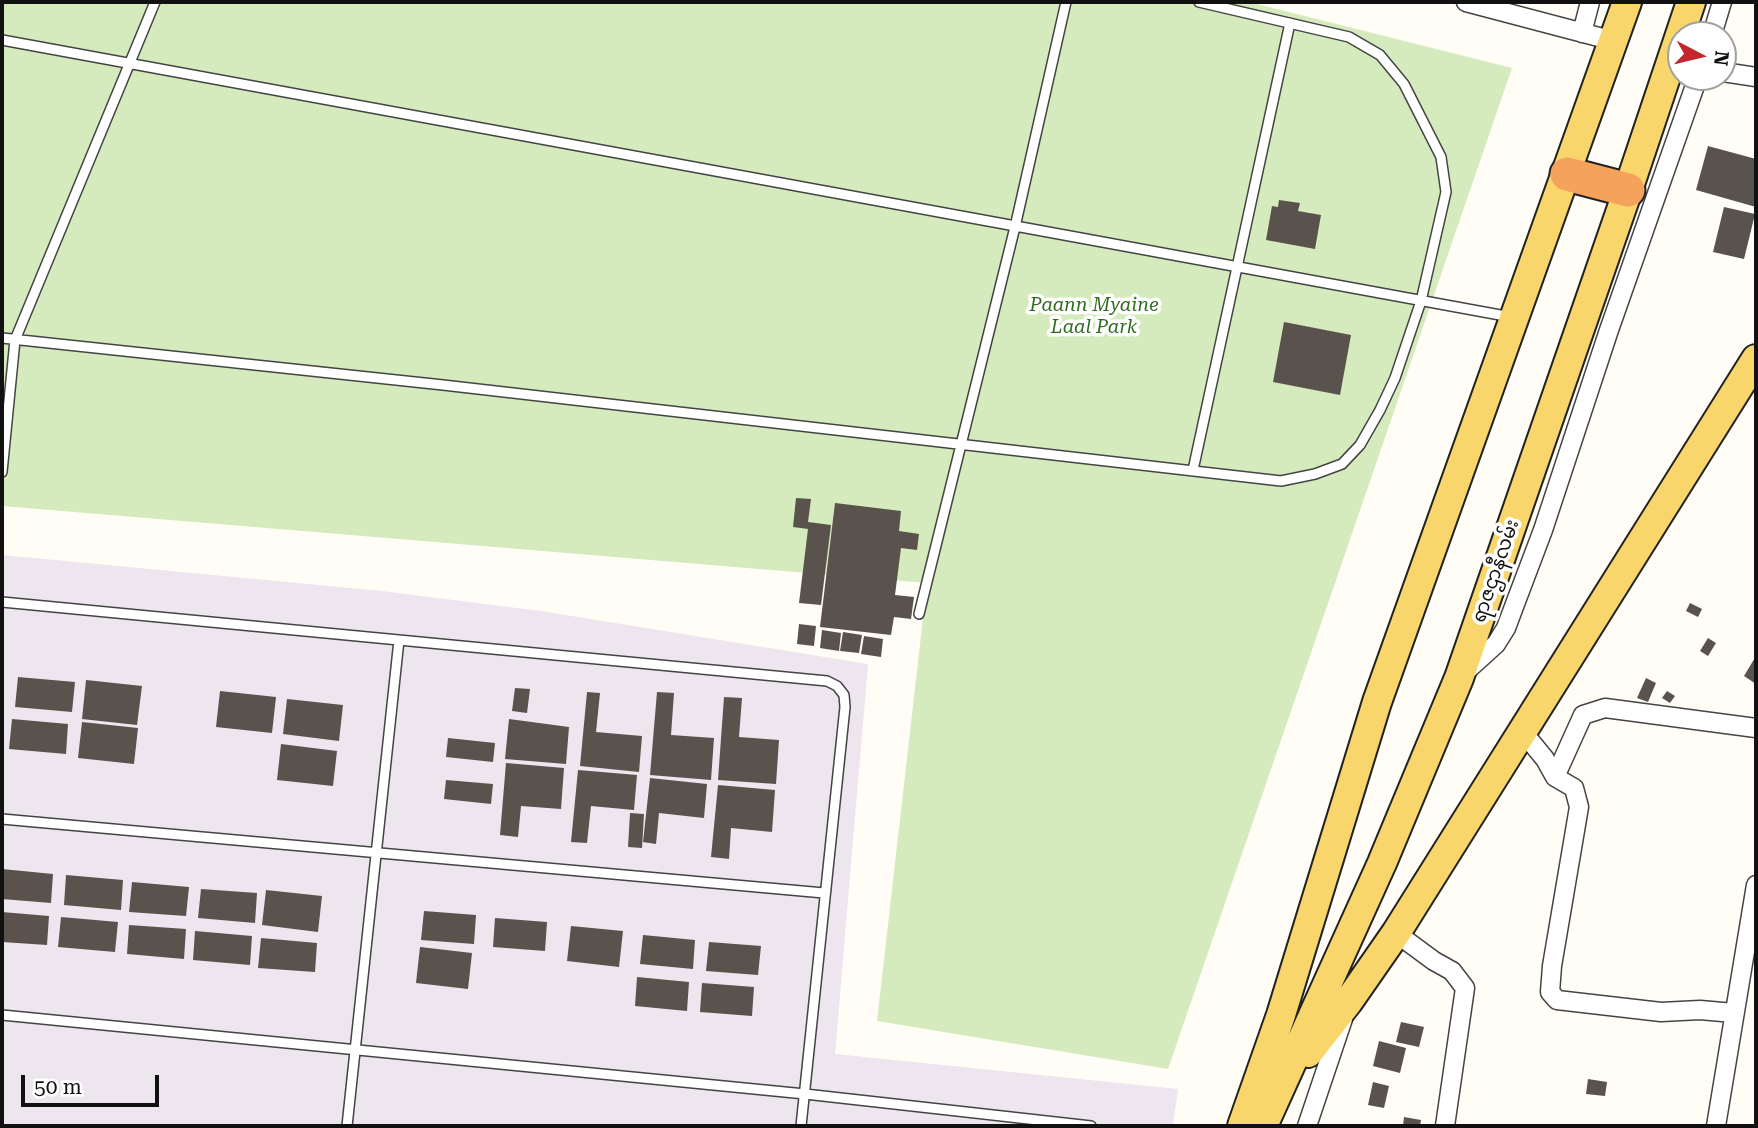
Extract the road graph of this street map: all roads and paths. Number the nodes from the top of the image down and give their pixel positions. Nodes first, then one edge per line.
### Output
1 (155, 2) edge
2 (1066, 2) edge
3 (1199, 2) edge
4 (1466, 2) edge
5 (1590, 2) edge
6 (1627, 2) edge
7 (1691, 2) edge
8 (1722, 2) edge
9 (1686, 21) edge
10 (1716, 21) edge
11 (1290, 23) junction
12 (1582, 33) junction
13 (2, 40) edge
14 (1614, 41) junction
15 (127, 64) junction
16 (1737, 74) edge
17 (1756, 77) edge
18 (1667, 86) edge
19 (1693, 91) edge
20 (1567, 174) junction
21 (1628, 190) junction
22 (1015, 227) junction
23 (1238, 268) junction
24 (1420, 301) junction
25 (1515, 318) junction
26 (2, 338) edge
27 (15, 340) junction
28 (1756, 359) edge
29 (962, 444) junction
30 (1193, 470) junction
31 (2, 471) edge
32 (2, 602) edge
33 (919, 614) dead end
34 (398, 640) junction
35 (1459, 678) junction
36 (1756, 728) edge
37 (1522, 732) junction
38 (1555, 777) junction
39 (2, 819) edge
40 (376, 854) junction
41 (1756, 885) edge
42 (824, 893) junction
43 (1754, 916) edge
44 (1396, 933) junction
45 (1348, 1002) junction
46 (1734, 1013) junction
47 (2, 1015) edge
48 (355, 1050) junction
49 (1284, 1083) junction
50 (805, 1094) junction
51 (1248, 1122) edge
52 (346, 1126) edge
53 (801, 1126) edge
54 (1091, 1126) edge
55 (1307, 1126) edge
56 (1444, 1126) edge
57 (1716, 1126) edge

1 - 15 lane
2 - 22 lane
3 - 11 lane
4 - 12 street
5 - 12 street
6 - 14 main road, ရာဇဌာနီလမ်း
7 - 9 main road, ရာဇဌာနီလမ်း
8 - 10 street
11 - 23 lane
11 - 24 lane
12 - 14 street
13 - 15 lane
14 - 20 main road, ရာဇဌာနီလမ်း
15 - 22 lane
15 - 27 lane
16 - 17 street
18 - 21 main road, ရာဇဌာနီလမ်း
19 - 35 street
20 - 21 highway
20 - 25 main road, ရာဇဌာနီလမ်း
21 - 35 main road, ရာဇဌာနီလမ်း
22 - 23 lane
22 - 29 lane
23 - 24 lane
23 - 30 lane
24 - 25 lane
24 - 30 lane
25 - 51 main road, ရာဇဌာနီလမ်း
26 - 27 lane
27 - 29 lane
27 - 31 lane
28 - 37 main road
29 - 30 lane
29 - 33 lane
32 - 34 lane
34 - 40 lane
34 - 42 lane
35 - 49 main road, ရာဇဌာနီလမ်း
36 - 38 street
37 - 38 street
37 - 44 main road
38 - 46 street
39 - 40 lane
40 - 42 lane
40 - 48 lane
41 - 43 street
42 - 50 lane
43 - 46 street
44 - 45 main road
44 - 56 street
45 - 49 main road
45 - 55 street
46 - 57 street
47 - 48 lane
48 - 50 lane
48 - 52 lane
49 - 51 main road, ရာဇဌာနီလမ်း
50 - 53 lane
50 - 54 lane

